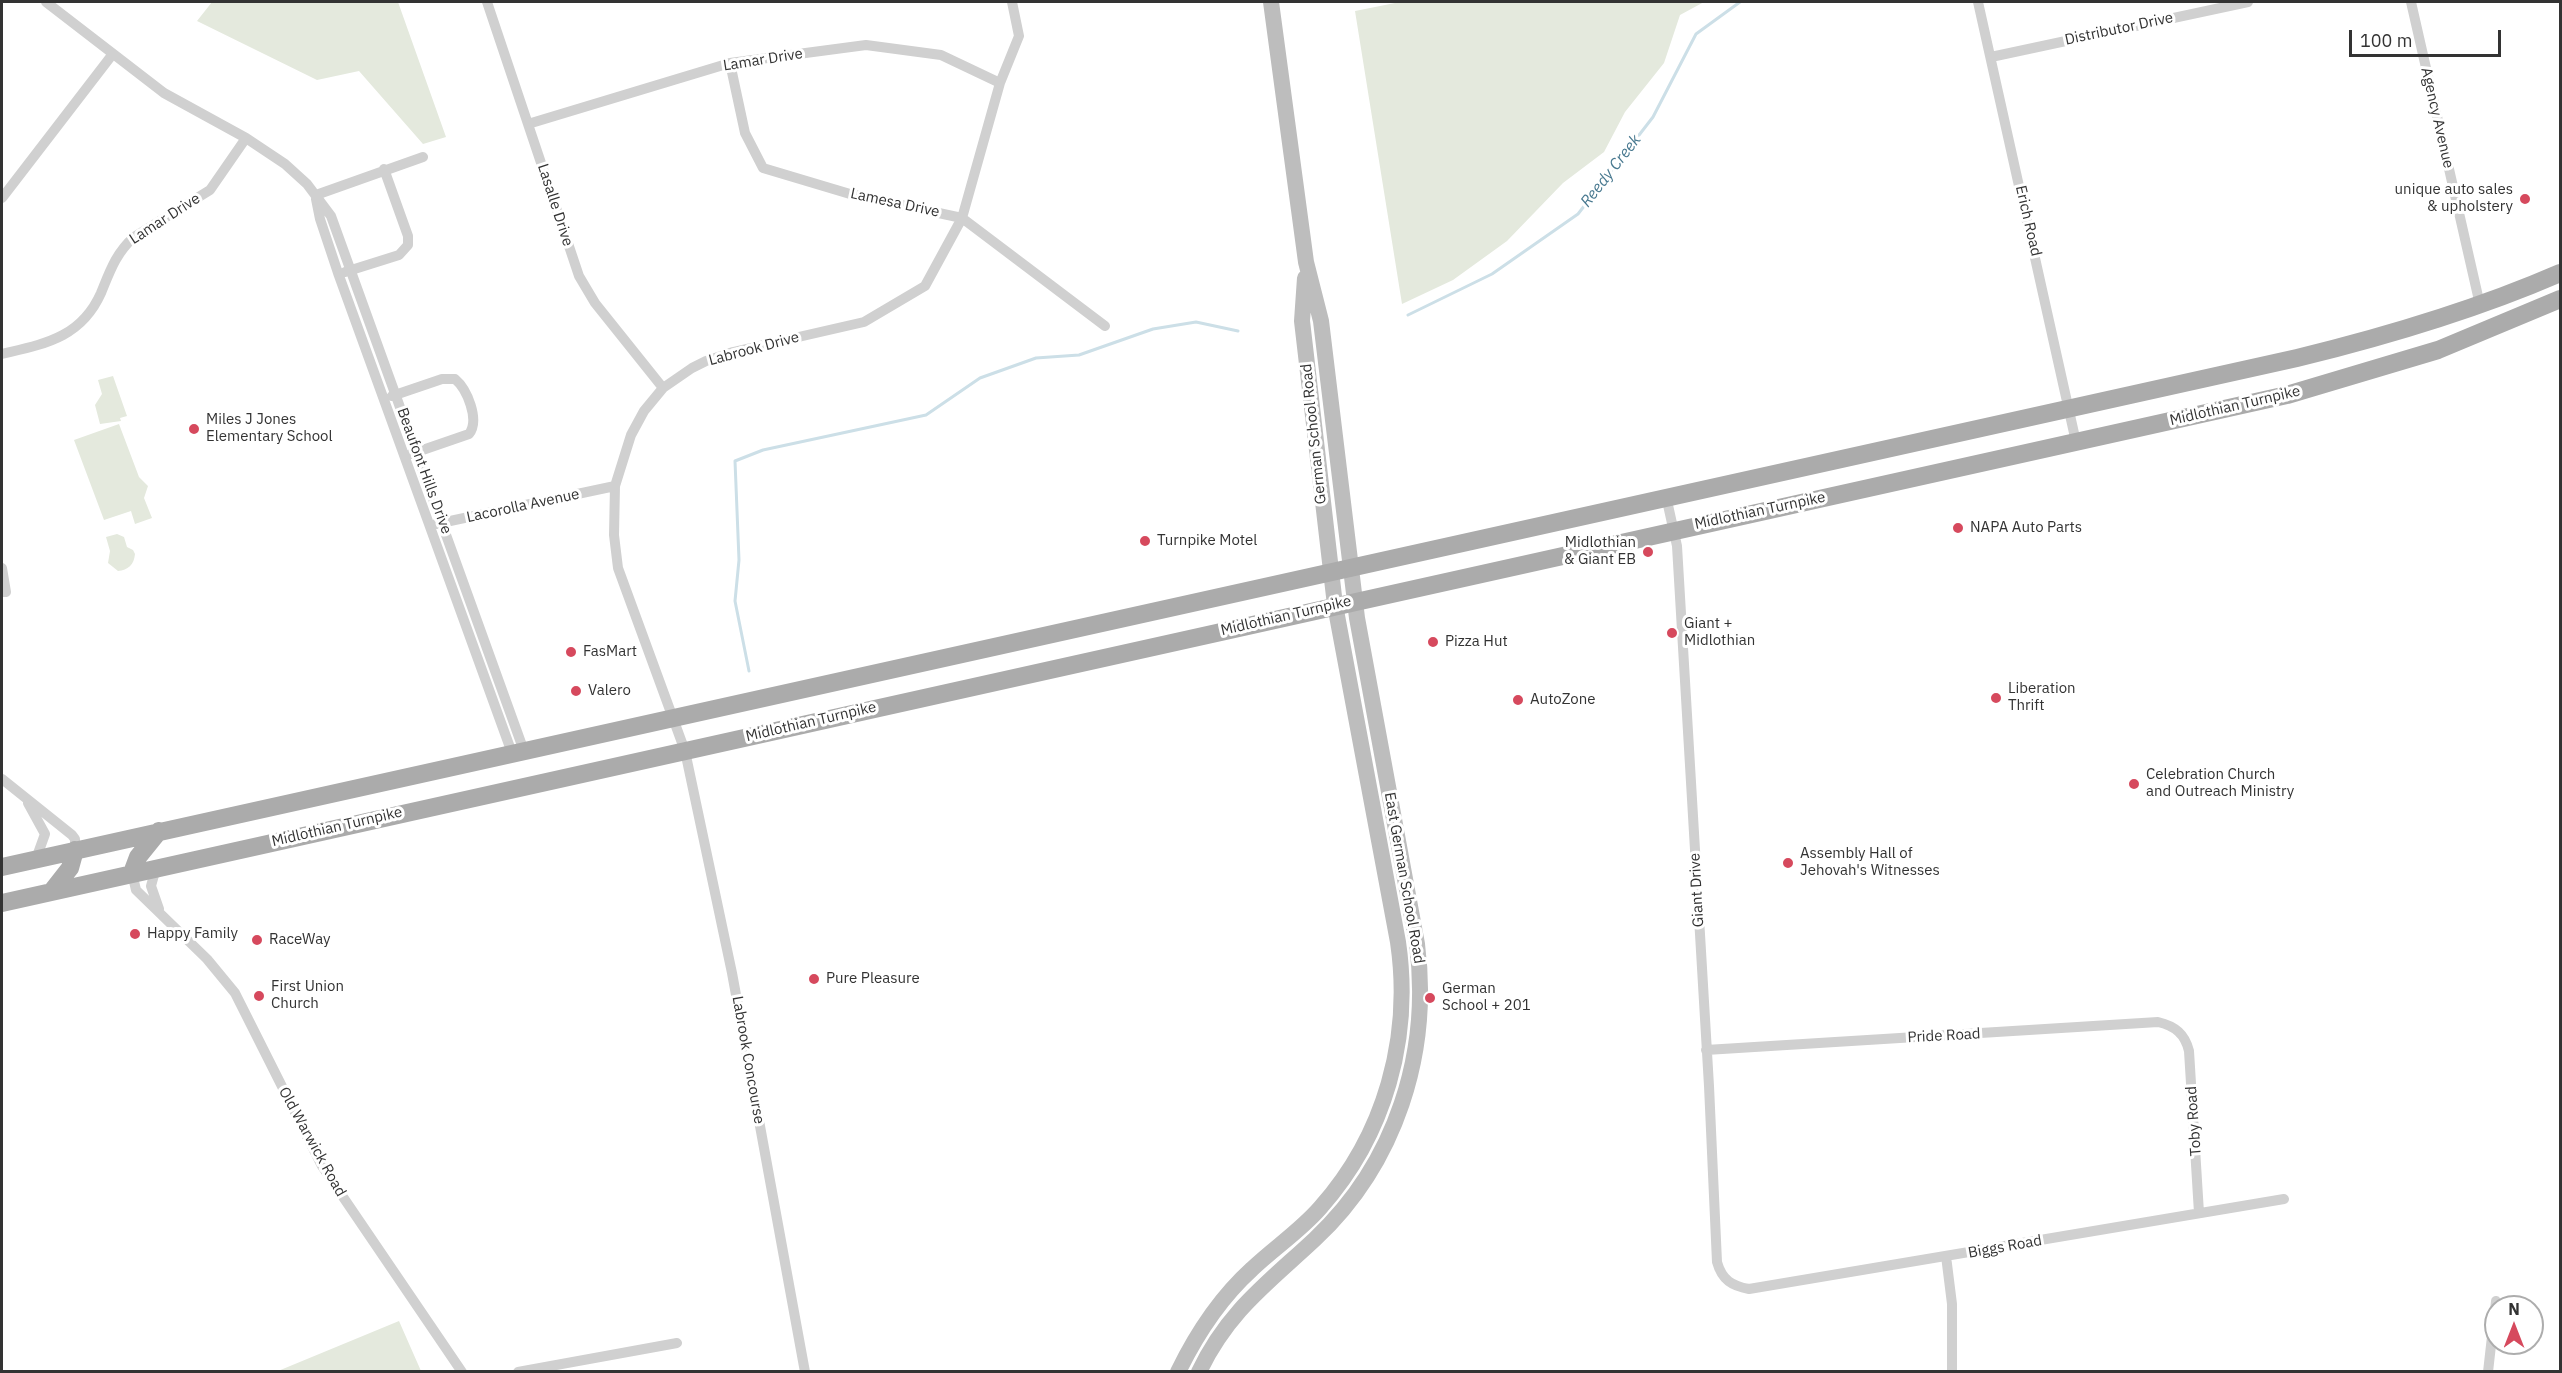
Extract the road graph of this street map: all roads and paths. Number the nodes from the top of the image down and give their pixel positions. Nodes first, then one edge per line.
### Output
1 (46, 2) edge
2 (487, 2) edge
3 (1012, 2) edge
4 (1271, 2) edge
5 (1978, 2) edge
6 (2248, 2) edge
7 (2411, 2) edge
8 (112, 55) junction
9 (1991, 57) junction
10 (730, 63) junction
11 (1000, 83) junction
12 (528, 124) junction
13 (246, 138) junction
14 (423, 157) dead end
15 (384, 169) junction
16 (316, 195) junction
17 (2, 198) edge
18 (962, 218) junction
19 (1306, 262) junction
20 (351, 271) junction
21 (338, 273) junction
22 (2560, 273) edge
23 (2560, 299) edge
24 (2480, 305) junction
25 (1105, 326) dead end
26 (2, 354) edge
27 (663, 388) junction
28 (396, 394) junction
29 (384, 398) junction
30 (2070, 407) junction
31 (2076, 442) junction
32 (417, 452) junction
33 (405, 456) junction
34 (615, 486) junction
35 (1666, 496) junction
36 (442, 523) junction
37 (430, 526) junction
38 (1674, 530) junction
39 (1349, 567) junction
40 (2, 568) edge
41 (1331, 570) junction
42 (2, 592) edge
43 (1354, 601) junction
44 (1335, 605) junction
45 (673, 718) junction
46 (685, 750) junction
47 (518, 752) junction
48 (2, 779) edge
49 (25, 798) junction
50 (159, 831) junction
51 (75, 850) junction
52 (36, 859) junction
53 (2, 867) edge
54 (156, 868) junction
55 (132, 873) junction
56 (51, 891) junction
57 (2, 903) edge
58 (1409, 903) junction
59 (1391, 906) junction
60 (162, 915) junction
61 (2180, 1032) joint
62 (1706, 1050) junction
63 (2284, 1199) dead end
64 (2199, 1213) junction
65 (1946, 1256) junction
66 (1727, 1281) joint
67 (677, 1343) dead end
68 (2490, 1355) edge
69 (462, 1371) edge
70 (518, 1371) edge
71 (805, 1371) edge
72 (1178, 1371) edge
73 (1199, 1371) edge
74 (1952, 1371) edge
75 (2488, 1371) edge

1 - 8 street, Beaufont Hills Drive
2 - 12 street, Lasalle Drive
3 - 11 street, Labrook Drive
4 - 19 street, German School Road
5 - 9 street, Erich Road
6 - 9 street, Distributor Drive
7 - 24 street, Agency Avenue
8 - 13 street, Beaufont Hills Drive
8 - 17 street
9 - 30 street, Erich Road
10 - 11 street, Lamar Drive
10 - 12 street, Lamar Drive
10 - 18 street, Lamesa Drive
11 - 18 street, Labrook Drive
12 - 27 street, Lasalle Drive
13 - 16 street, Beaufont Hills Drive
13 - 26 street, Lamar Drive
14 - 15 street
15 - 16 street
15 - 20 street
16 - 20 street, Beaufont Hills Drive
16 - 21 street, Beaufont Hills Drive
18 - 25 street, Lamesa Drive
18 - 27 street, Labrook Drive
19 - 39 street, German School Road
19 - 41 street, German School Road
20 - 21 street
20 - 28 street, Beaufont Hills Drive
21 - 29 street, Beaufont Hills Drive
22 - 24 main road
23 - 31 main road, Midlothian Turnpike
24 - 30 main road
27 - 34 street, Labrook Drive
28 - 29 street
28 - 32 street, Beaufont Hills Drive
28 - 32 street
29 - 33 street, Beaufont Hills Drive
30 - 31 street, Erich Road
30 - 35 main road
31 - 38 main road, Midlothian Turnpike
32 - 33 street
32 - 36 street, Beaufont Hills Drive
33 - 37 street, Beaufont Hills Drive
34 - 36 street, Lacorolla Avenue
34 - 45 street, Labrook Drive
35 - 38 street, Giant Drive
35 - 39 main road
36 - 37 street, Lacorolla Avenue
36 - 47 street, Beaufont Hills Drive
37 - 47 street, Beaufont Hills Drive
38 - 43 main road, Midlothian Turnpike
38 - 62 street, Giant Drive
39 - 41 main road
39 - 43 street, German School Road
40 - 42 street
41 - 44 street, German School Road
41 - 45 main road
43 - 44 main road, Midlothian Turnpike
43 - 58 street, East German School Road
44 - 46 main road, Midlothian Turnpike
44 - 59 street, East German School Road
45 - 46 street, Labrook Drive
45 - 47 main road
46 - 54 main road, Midlothian Turnpike
46 - 71 street, Labrook Concourse
47 - 50 main road
48 - 49 street
49 - 51 street
49 - 52 street
50 - 51 main road
50 - 55 main road
51 - 52 main road
51 - 56 main road
52 - 53 main road
54 - 55 main road, Midlothian Turnpike
54 - 60 street, Old Warwick Road
55 - 56 main road, Midlothian Turnpike
55 - 60 street, Old Warwick Road
56 - 57 main road, Midlothian Turnpike
58 - 59 street
58 - 73 street, East German School Road
59 - 72 street, East German School Road
60 - 69 street, Old Warwick Road
61 - 62 street, Pride Road
61 - 64 street, Toby Road
62 - 66 street, Giant Drive
63 - 64 street, Biggs Road
64 - 65 street, Biggs Road
65 - 66 street, Biggs Road
65 - 74 street
67 - 70 street
68 - 75 street

